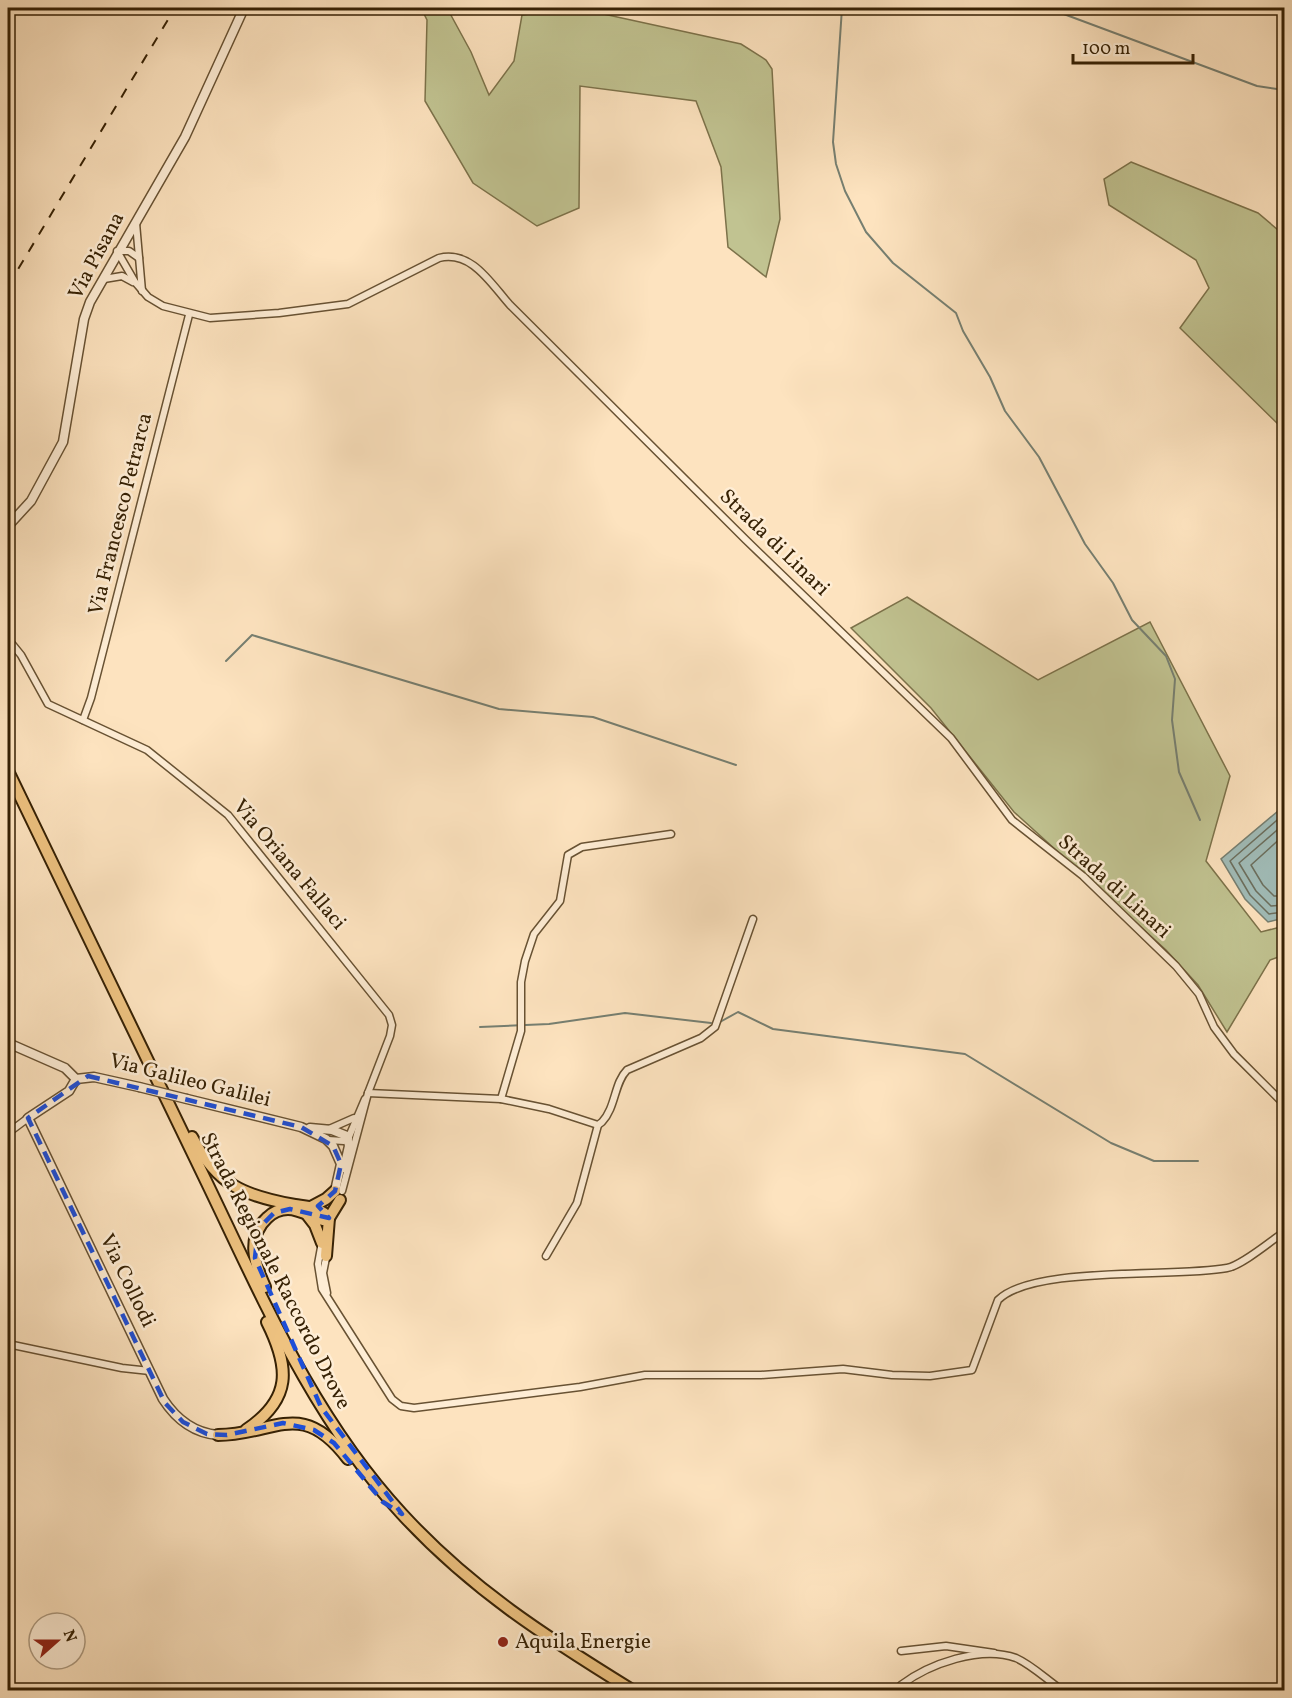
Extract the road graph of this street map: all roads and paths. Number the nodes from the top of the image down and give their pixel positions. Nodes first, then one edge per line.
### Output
1 (244, 8) edge
2 (136, 220) junction
3 (117, 251) junction
4 (139, 258) junction
5 (100, 280) junction
6 (135, 282) junction
7 (142, 291) junction
8 (189, 315) junction
9 (8, 526) edge
10 (8, 639) edge
11 (83, 720) junction
12 (8, 771) edge
13 (671, 834) dead end
14 (753, 919) dead end
15 (8, 1044) edge
16 (144, 1054) junction
17 (75, 1079) junction
18 (368, 1093) junction
19 (501, 1099) junction
20 (1284, 1104) edge
21 (355, 1117) junction
22 (28, 1118) junction
23 (598, 1125) junction
24 (359, 1126) junction
25 (301, 1127) junction
26 (329, 1129) junction
27 (8, 1133) edge
28 (348, 1139) junction
29 (328, 1140) junction
30 (341, 1164) junction
31 (211, 1191) junction
32 (339, 1194) junction
33 (310, 1212) junction
34 (329, 1218) junction
35 (1284, 1232) edge
36 (322, 1243) junction
37 (326, 1256) junction
38 (546, 1256) dead end
39 (328, 1297) junction
40 (8, 1344) edge
41 (150, 1371) junction
42 (321, 1407) junction
43 (246, 1430) junction
44 (218, 1435) joint
45 (402, 1514) junction
46 (901, 1651) dead end
47 (1004, 1655) junction
48 (901, 1685) dead end
49 (632, 1690) edge
50 (1062, 1690) edge

1 - 2 street, Via Pisana
2 - 3 street, Via Pisana
2 - 4 street
3 - 4 street
3 - 5 street, Via Pisana
3 - 6 street, Strada di Linari
4 - 7 street
5 - 6 street
5 - 9 street, Via Pisana
6 - 7 street, Strada di Linari
7 - 8 street, Strada di Linari
8 - 11 street, Via Francesco Petrarca
8 - 20 street, Strada di Linari
10 - 11 street, Via Oriana Fallaci
11 - 18 street, Via Oriana Fallaci
12 - 16 main road, Strada Regionale Raccordo Drove
13 - 19 street
14 - 23 street
15 - 17 street
16 - 31 main road, Strada Regionale Raccordo Drove
16 - 33 main road
17 - 22 street
17 - 25 street, Via Galileo Galilei, bridge
18 - 19 street
18 - 21 street
18 - 24 street
19 - 23 street
21 - 26 street
21 - 28 street
22 - 27 street
22 - 41 street, Via Collodi
23 - 38 street
24 - 28 street
24 - 32 street
25 - 26 street
25 - 29 street
26 - 28 street
28 - 29 street
28 - 30 street
28 - 32 street
29 - 30 street
30 - 32 street
31 - 42 main road, Strada Regionale Raccordo Drove
31 - 43 main road
32 - 33 main road
32 - 34 main road
32 - 37 street
33 - 34 main road
33 - 36 main road
33 - 42 main road
34 - 36 street
34 - 37 main road
35 - 39 street
36 - 39 street
37 - 39 street
40 - 41 street
41 - 44 street, Via Collodi
42 - 45 main road, Strada Regionale Raccordo Drove
43 - 44 main road
43 - 45 main road
45 - 49 main road, Strada Regionale Raccordo Drove
46 - 47 street
47 - 48 street
47 - 50 street

